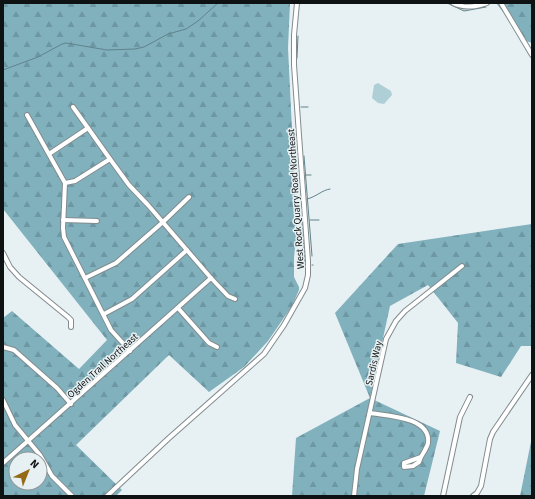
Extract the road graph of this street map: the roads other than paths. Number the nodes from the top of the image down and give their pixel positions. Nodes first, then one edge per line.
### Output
1 (297, 3) edge
2 (453, 3) edge
3 (487, 3) edge
4 (500, 3) edge
5 (532, 54) edge
6 (73, 107) dead end
7 (27, 115) dead end
8 (88, 128) junction
9 (49, 154) junction
10 (110, 160) junction
11 (65, 183) junction
12 (189, 197) dead end
13 (64, 220) junction
14 (97, 221) dead end
15 (163, 222) junction
16 (187, 250) junction
17 (3, 253) edge
18 (462, 266) dead end
19 (85, 278) junction
20 (211, 278) junction
21 (235, 299) dead end
22 (178, 308) junction
23 (104, 314) junction
24 (70, 327) dead end
25 (3, 347) edge
26 (218, 347) dead end
27 (130, 351) junction
28 (532, 375) edge
29 (470, 397) dead end
30 (3, 400) edge
31 (71, 404) junction
32 (370, 413) junction
33 (28, 442) junction
34 (420, 457) dead end
35 (3, 464) edge
36 (120, 486) junction
37 (67, 491) junction
38 (63, 496) edge
39 (72, 496) edge
40 (108, 496) edge
41 (111, 496) edge
42 (354, 496) edge
43 (445, 496) edge
44 (473, 496) edge

1 - 36 street, West Rock Quarry Road Northeast
2 - 3 street
4 - 5 street
6 - 8 street
7 - 9 street
8 - 9 street
8 - 10 street
9 - 11 street
10 - 11 street
10 - 15 street
11 - 13 street
12 - 15 street
13 - 14 street
13 - 19 street
15 - 16 street
15 - 19 street
16 - 20 street
16 - 23 street
17 - 24 street
18 - 32 street, Sardis Way
19 - 23 street
20 - 21 street
20 - 22 street, Ogden Trail Northeast
22 - 26 street
22 - 27 street, Ogden Trail Northeast
23 - 27 street
25 - 31 street
27 - 31 street, Ogden Trail Northeast
28 - 44 street
29 - 43 street
30 - 33 street
31 - 33 street, Ogden Trail Northeast
32 - 34 street
32 - 42 street, Sardis Way
33 - 35 street, Ogden Trail Northeast
33 - 37 street
36 - 40 street, West Rock Quarry Road Northeast
36 - 41 street, West Rock Quarry Road Northeast
37 - 38 street
37 - 39 street

